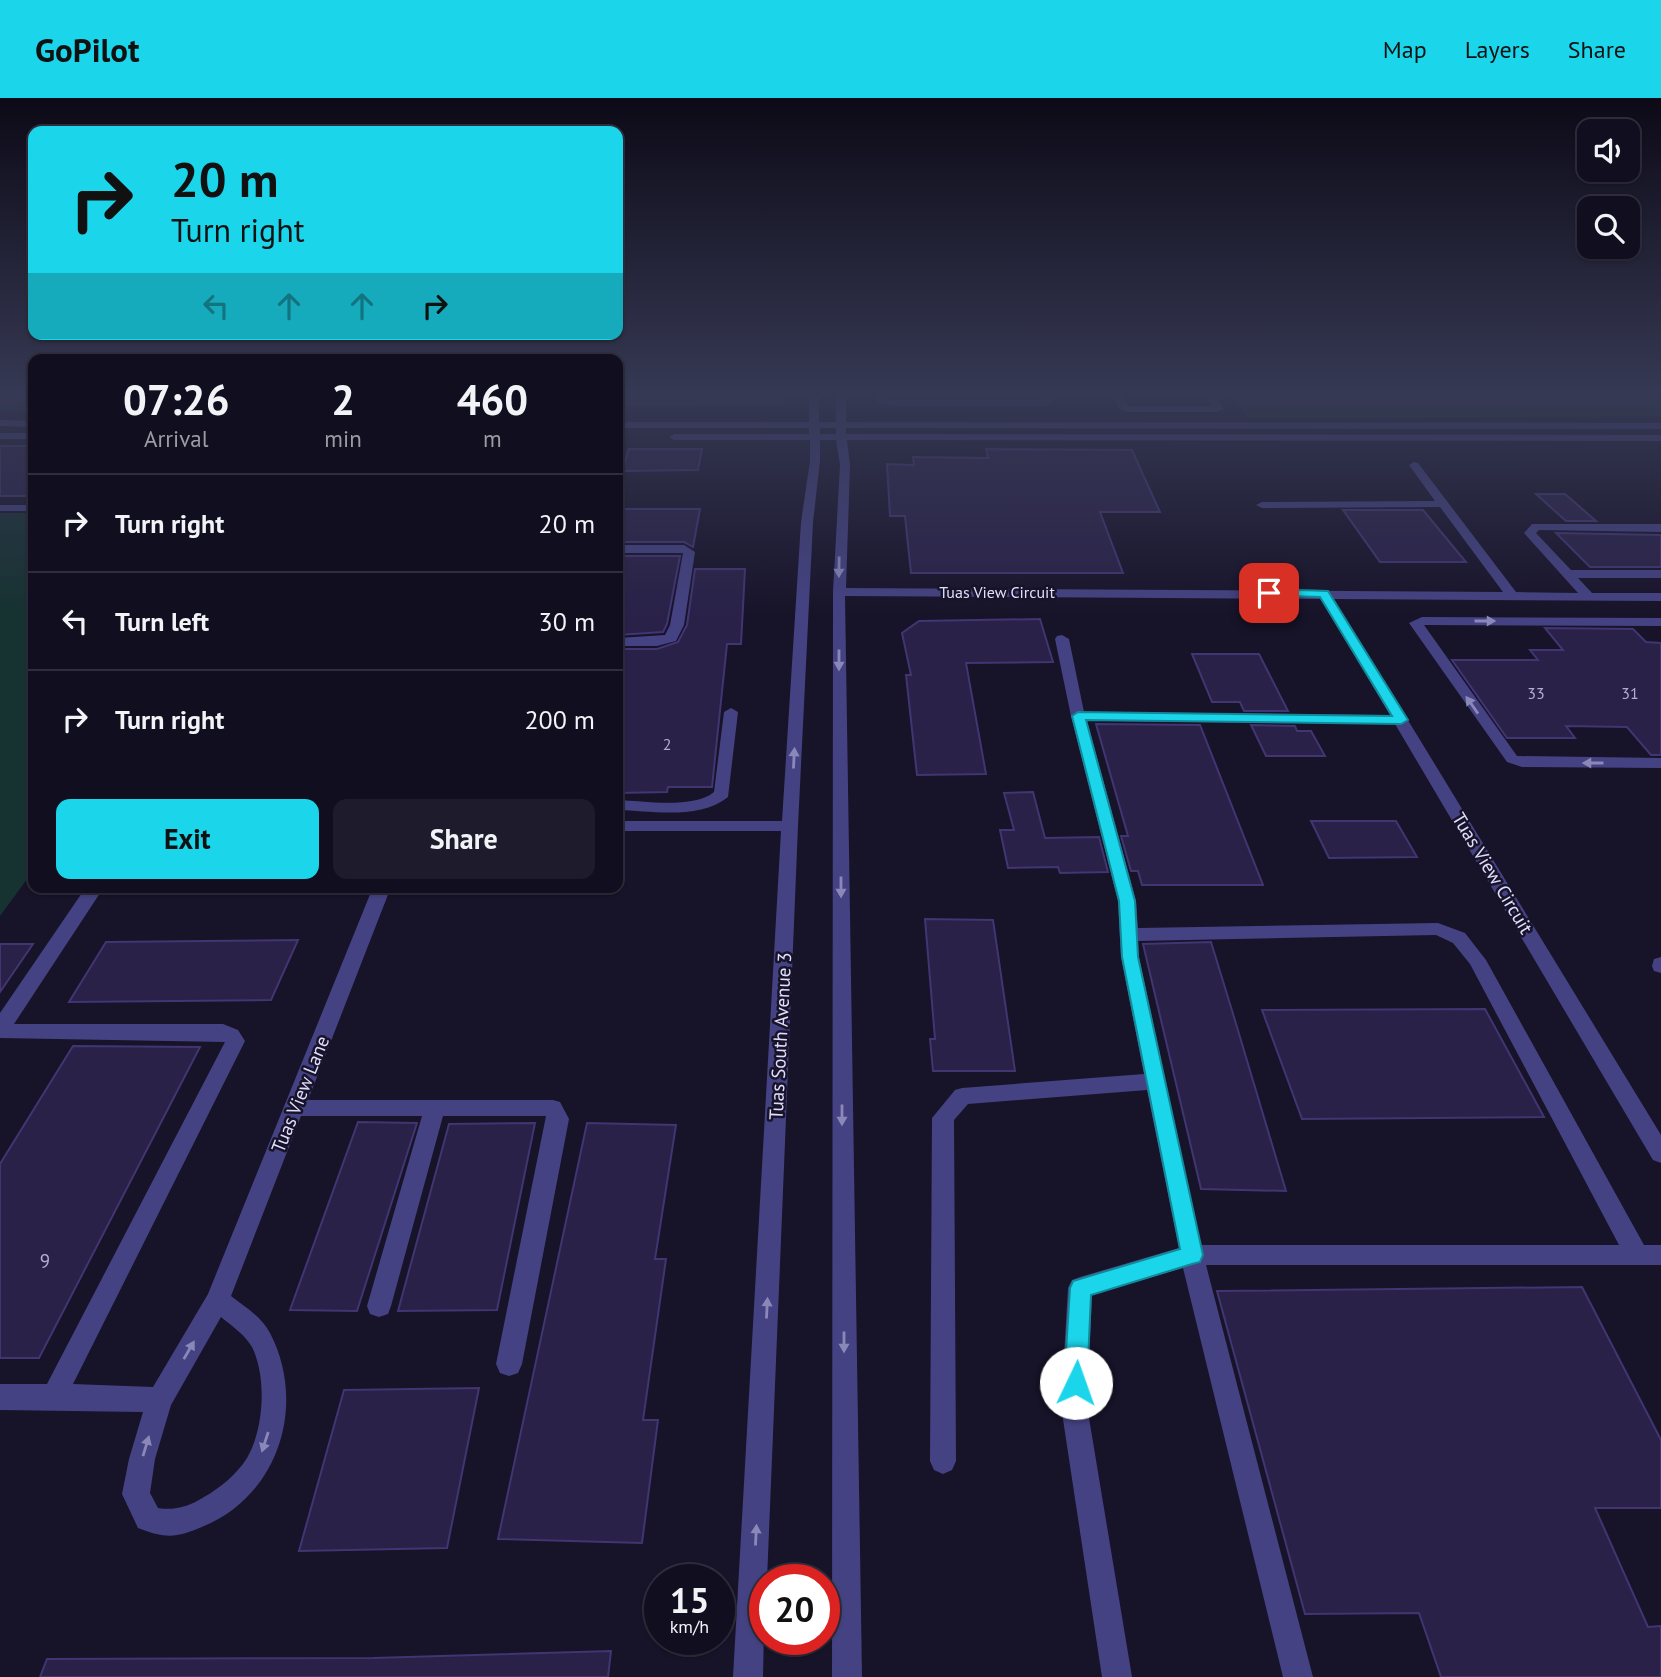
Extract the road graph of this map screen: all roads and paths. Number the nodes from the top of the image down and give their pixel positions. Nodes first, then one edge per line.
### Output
1 (814, 469) edge
2 (845, 469) edge
3 (1417, 469) edge
4 (1444, 504) junction
5 (1262, 505) dead end
6 (0, 508) edge
7 (28, 508) edge
8 (1661, 528) edge
9 (623, 549) edge
10 (1567, 574) junction
11 (1661, 574) edge
12 (839, 592) junction
13 (1324, 593) junction
14 (1511, 594) junction
15 (1587, 596) junction
16 (1661, 597) edge
17 (1661, 622) edge
18 (1062, 639) dead end
19 (623, 642) edge
20 (731, 712) dead end
21 (1078, 716) junction
22 (1401, 720) junction
23 (1661, 763) edge
24 (623, 805) edge
25 (623, 826) edge
26 (790, 826) junction
27 (91, 893) edge
28 (380, 893) edge
29 (1128, 934) junction
30 (0, 1030) edge
31 (1156, 1081) junction
32 (435, 1107) junction
33 (294, 1108) junction
34 (1661, 1154) edge
35 (1192, 1255) junction
36 (1649, 1255) edge
37 (218, 1300) junction
38 (379, 1306) dead end
39 (509, 1364) dead end
40 (54, 1396) junction
41 (0, 1397) edge
42 (160, 1400) junction
43 (943, 1461) dead end
44 (748, 1677) edge
45 (847, 1677) edge
46 (1118, 1677) edge
47 (1298, 1677) edge

26 -> 1 street, Tuas South Avenue 3
2 -> 12 street
3 - 4 street
4 - 5 street
4 - 14 street
6 - 7 street
8 - 10 street
9 - 19 street
10 - 11 street
10 - 15 street
12 - 13 street, Tuas View Circuit
12 -> 45 street
13 - 14 street, Tuas View Circuit
13 - 22 street, Tuas View Circuit
14 - 15 street, Tuas View Circuit
15 - 16 street, Tuas View Circuit
23 -> 17 street
18 - 21 street
20 - 24 street
21 - 22 street
21 - 29 street
22 - 34 street, Tuas View Circuit
25 - 26 street
44 -> 26 street, Tuas South Avenue 3
27 - 30 street
28 - 33 street, Tuas View Lane
29 - 31 street
29 - 36 street
30 - 40 street
31 - 35 street
31 - 43 street
32 - 33 street
32 - 38 street
32 - 39 street
33 - 37 street, Tuas View Lane
35 - 36 street
35 - 46 street
35 - 47 street
42 -> 37 street, Tuas View Lane
37 -> 42 street, Tuas View Lane
40 - 41 street
40 - 42 street

